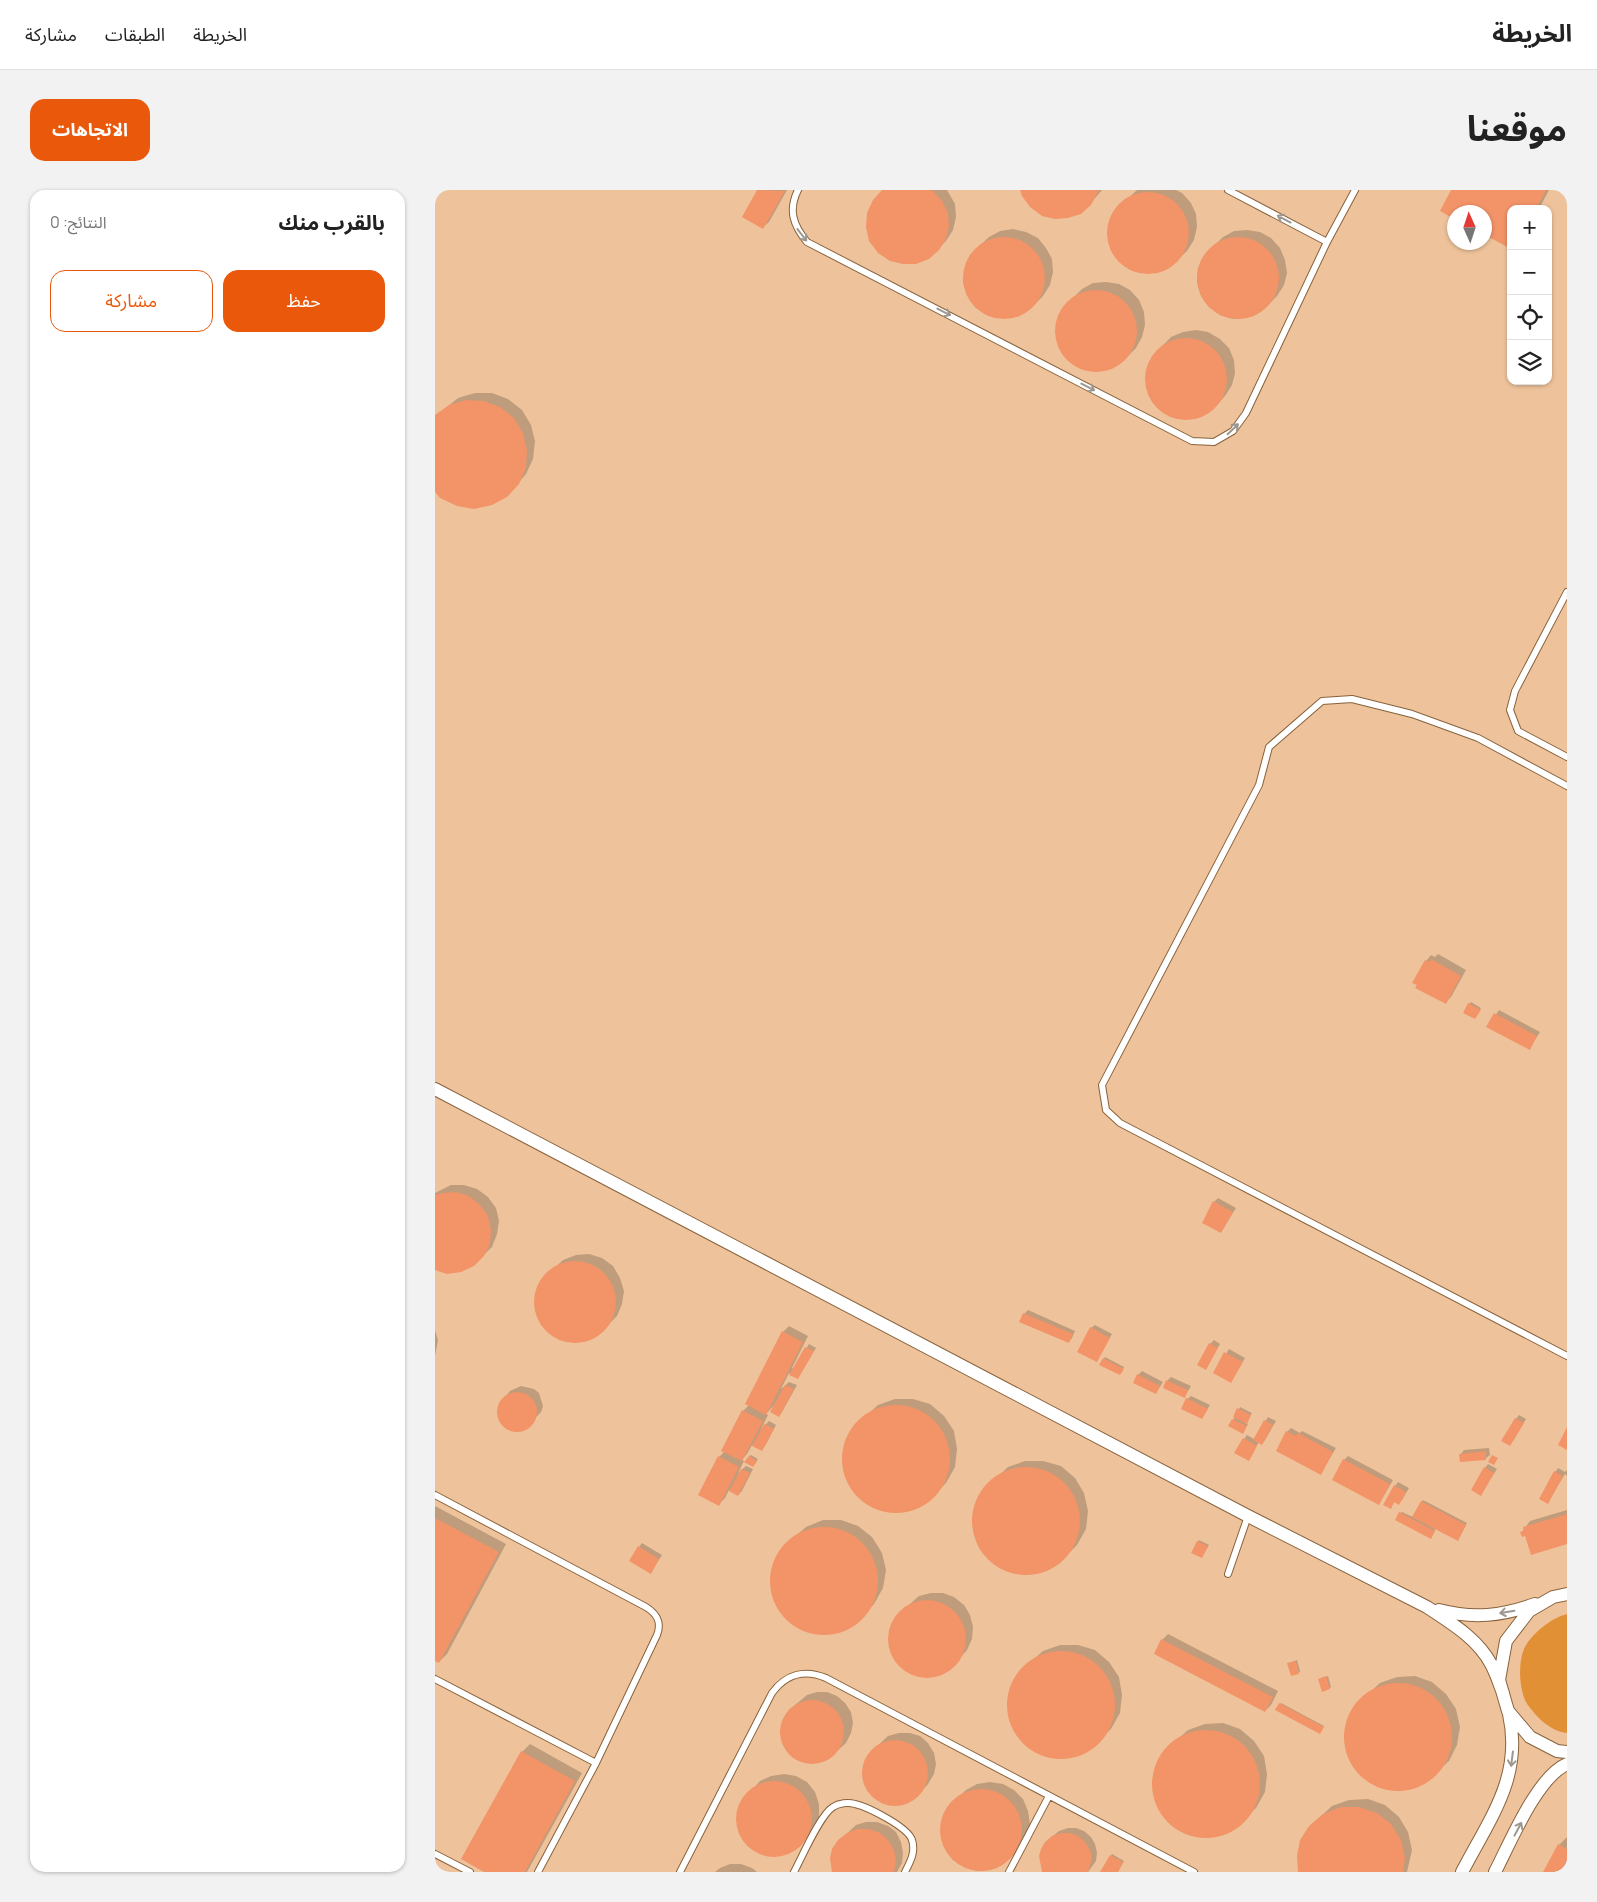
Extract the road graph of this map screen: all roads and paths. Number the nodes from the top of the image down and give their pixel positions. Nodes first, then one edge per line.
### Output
1 (1228, 190) edge
2 (1355, 190) edge
3 (796, 192) edge
4 (1327, 242) junction
5 (1567, 592) edge
6 (1567, 757) edge
7 (1567, 786) edge
8 (435, 1089) edge
9 (1567, 1356) edge
10 (435, 1496) edge
11 (1248, 1516) junction
12 (1228, 1574) dead end
13 (1567, 1594) edge
14 (1553, 1597) junction
15 (1427, 1607) junction
16 (435, 1679) edge
17 (1503, 1693) junction
18 (1508, 1711) junction
19 (1567, 1752) edge
20 (596, 1763) junction
21 (1567, 1764) edge
22 (1049, 1796) junction
23 (435, 1854) edge
24 (470, 1872) edge
25 (538, 1872) edge
26 (680, 1872) edge
27 (794, 1872) edge
28 (905, 1872) edge
29 (1009, 1872) edge
30 (1194, 1872) edge
31 (1462, 1872) edge
32 (1495, 1872) edge

4 -> 1 lane
2 - 4 lane
3 -> 4 lane
5 - 6 lane
7 - 9 lane
8 - 11 street
10 - 20 lane
11 - 12 lane
11 - 15 street
13 - 14 street
14 -> 15 street
14 - 17 street
15 - 17 street
16 - 20 lane
17 - 18 street
18 - 19 street
18 -> 31 street
20 - 25 lane
32 -> 21 street
22 - 26 lane
22 - 29 lane
22 - 30 lane
23 - 24 lane
27 - 28 lane

